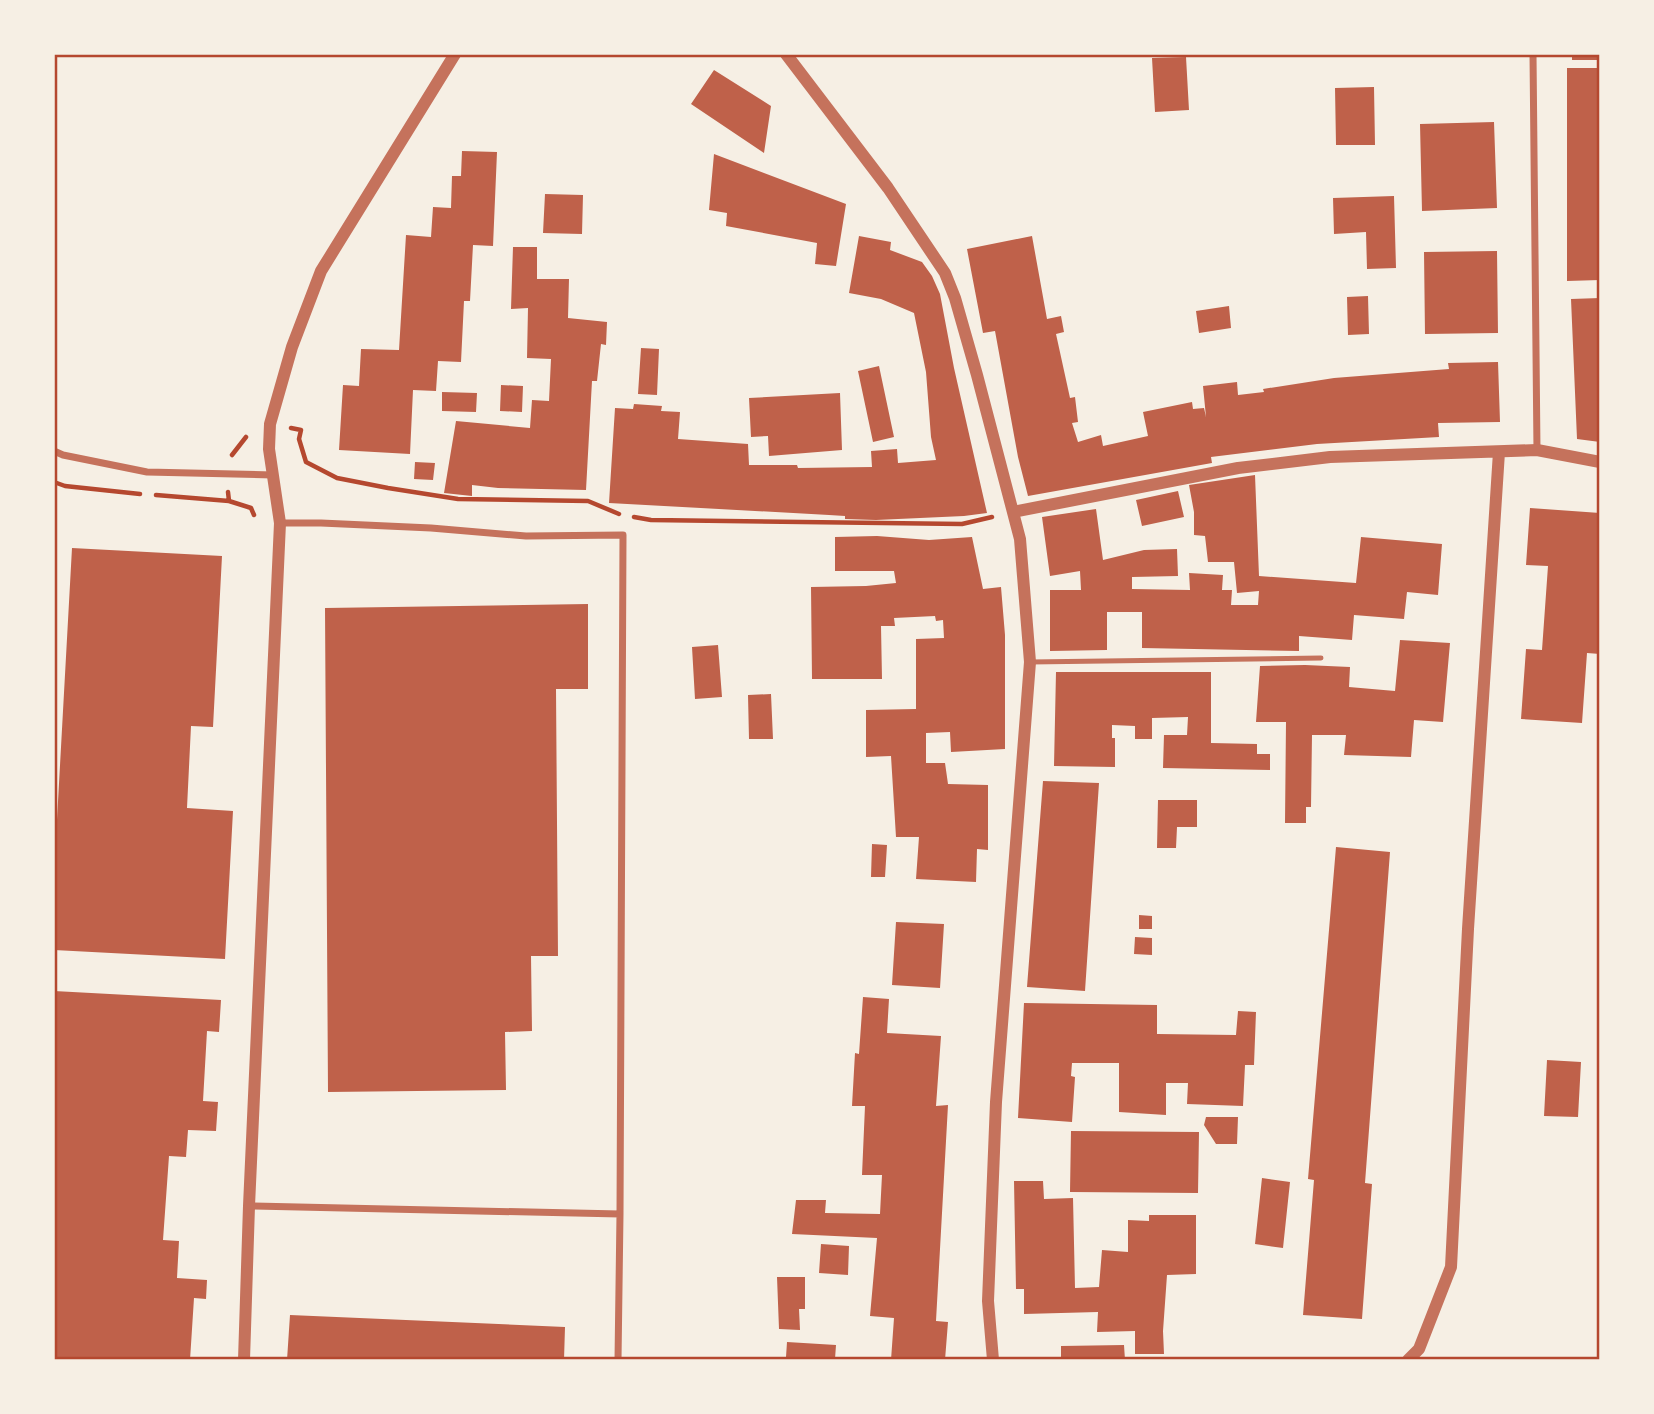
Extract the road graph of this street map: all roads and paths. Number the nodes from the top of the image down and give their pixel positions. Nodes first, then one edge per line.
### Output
1 (455, 54) edge
2 (786, 54) edge
3 (1533, 54) edge
4 (270, 424) junction
5 (1537, 450) junction
6 (54, 451) edge
7 (1499, 453) junction
8 (1600, 462) edge
9 (273, 475) junction
10 (229, 501) dead end
11 (1013, 512) junction
12 (257, 522) dead end
13 (280, 523) junction
14 (1321, 658) dead end
15 (1030, 662) junction
16 (249, 1206) junction
17 (620, 1214) junction
18 (244, 1360) edge
19 (618, 1360) edge
20 (993, 1360) edge
21 (1408, 1360) edge

1 - 4 street
2 - 11 street
3 - 5 street
4 - 9 street
4 - 11 path
5 - 7 street
5 - 8 street
6 - 9 street
7 - 11 street
7 - 21 street
9 - 13 street
10 - 12 path
11 - 15 street
13 - 16 street
13 - 17 street
14 - 15 lane
15 - 20 street
16 - 17 street
16 - 18 street
17 - 19 street

